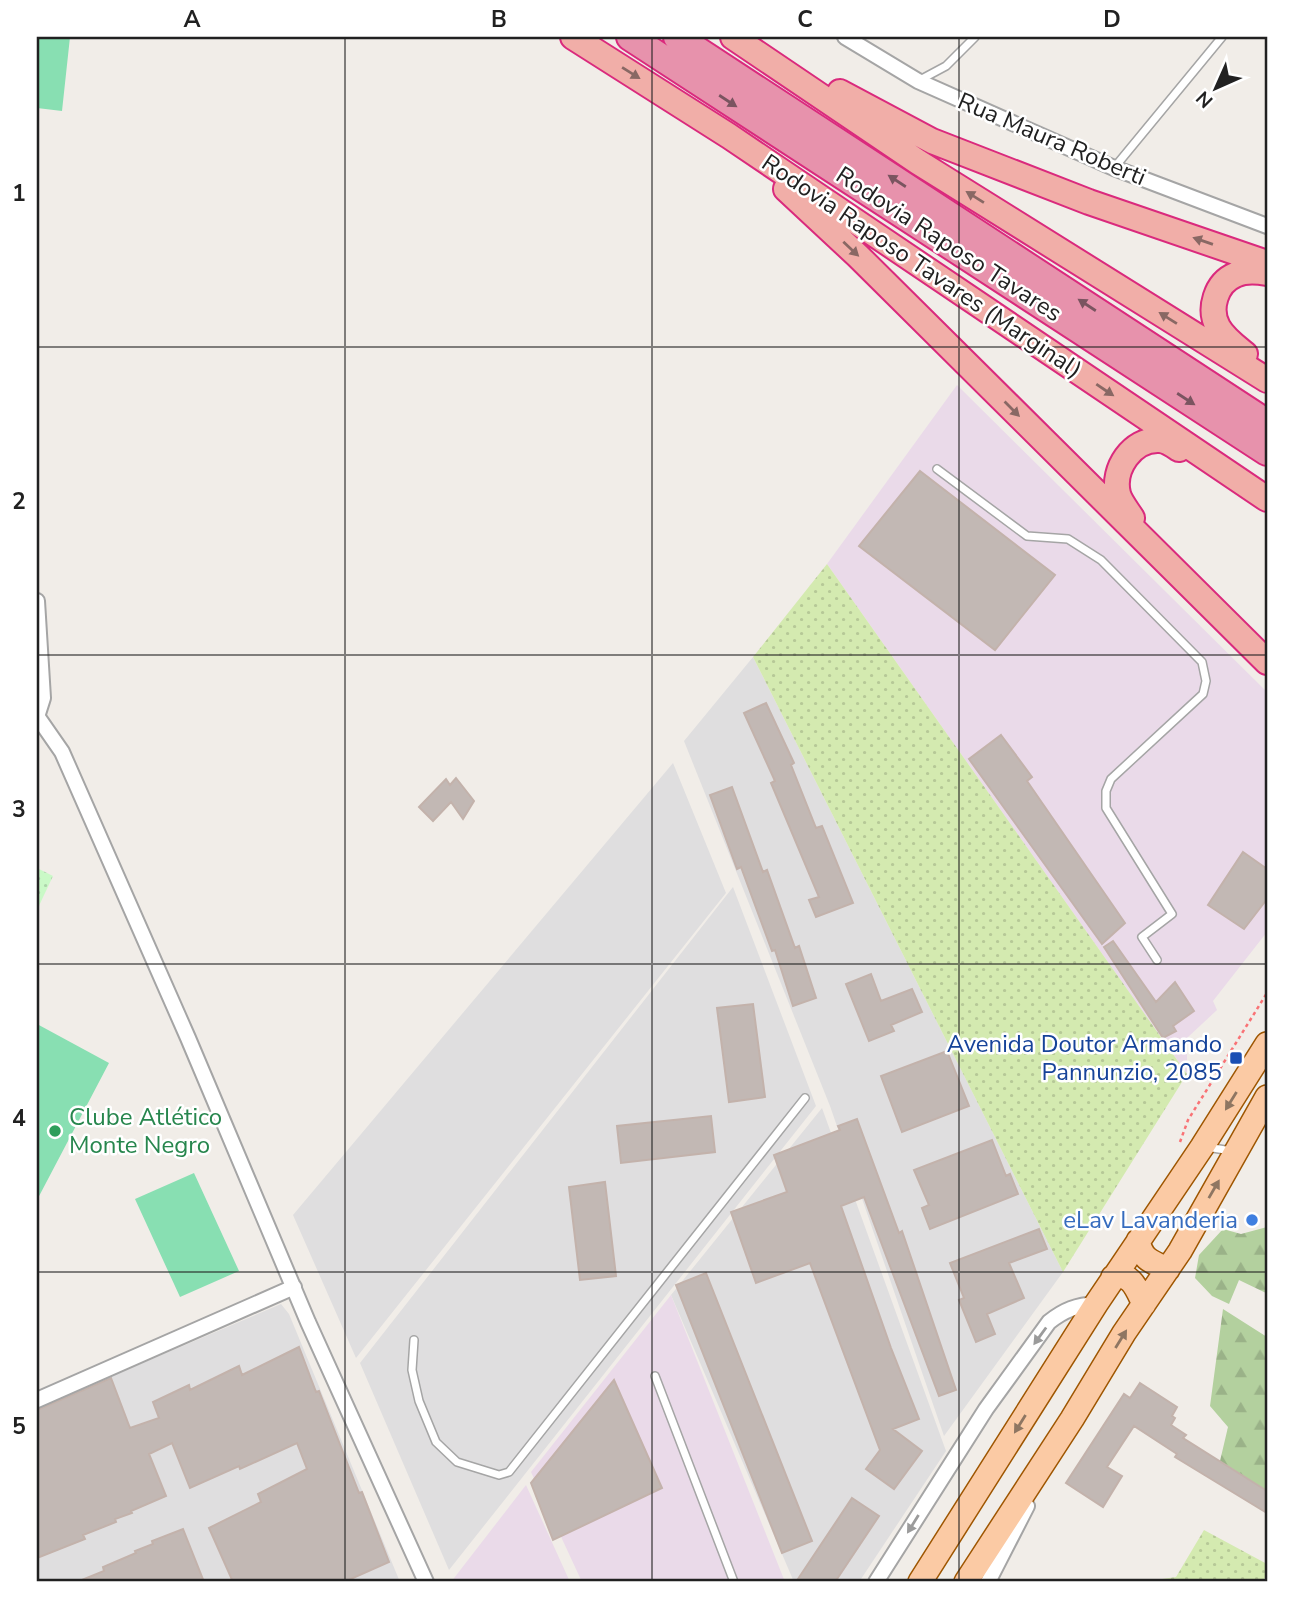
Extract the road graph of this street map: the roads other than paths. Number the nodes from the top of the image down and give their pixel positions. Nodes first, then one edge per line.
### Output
1 (573, 37) edge
2 (630, 37) edge
3 (677, 37) edge
4 (734, 37) edge
5 (845, 37) edge
6 (975, 37) edge
7 (1222, 37) edge
8 (918, 81) junction
9 (729, 136) junction
10 (1114, 168) junction
11 (1267, 226) edge
12 (1267, 263) edge
13 (1267, 273) edge
14 (1267, 372) edge
15 (1267, 380) edge
16 (1267, 423) edge
17 (1267, 452) edge
18 (937, 469) dead end
19 (1259, 493) edge
20 (1151, 548) junction
21 (37, 601) edge
22 (1267, 662) edge
23 (37, 716) edge
24 (1157, 960) dead end
25 (1267, 1044) edge
26 (1267, 1097) edge
27 (805, 1098) dead end
28 (1202, 1147) junction
29 (1236, 1151) junction
30 (1138, 1241) junction
31 (1168, 1269) junction
32 (1113, 1277) junction
33 (295, 1287) junction
34 (1096, 1304) junction
35 (1144, 1304) junction
36 (414, 1340) dead end
37 (655, 1376) dead end
38 (37, 1400) edge
39 (1072, 1419) junction
40 (426, 1582) edge
41 (734, 1582) edge
42 (876, 1582) edge
43 (920, 1582) edge
44 (966, 1582) edge
45 (988, 1582) edge

1 -> 9 highway, Rodovia Raposo Tavares (Marginal)
2 -> 17 highway, Rodovia Raposo Tavares
16 -> 3 highway, Rodovia Raposo Tavares
12 -> 4 highway
15 -> 4 highway
5 - 8 street, Rua Maura Roberti
6 - 8 lane
7 - 10 lane
8 - 10 street, Rua Maura Roberti
9 -> 19 highway, Rodovia Raposo Tavares (Marginal)
9 -> 20 highway
10 - 11 street, Rua Maura Roberti
13 - 14 highway
18 - 24 lane
19 - 20 highway
20 - 22 highway
21 - 23 street
23 - 33 street
25 -> 28 main road
26 - 29 main road
27 - 36 lane
28 - 29 lane
28 - 30 main road
31 -> 29 main road
30 - 31 main road
30 - 32 main road
31 - 35 main road
32 - 34 main road
32 - 35 main road
33 - 38 street
33 - 40 street
34 -> 42 street
34 -> 43 main road
39 -> 35 main road
37 - 41 lane
39 - 44 main road
39 - 45 street

